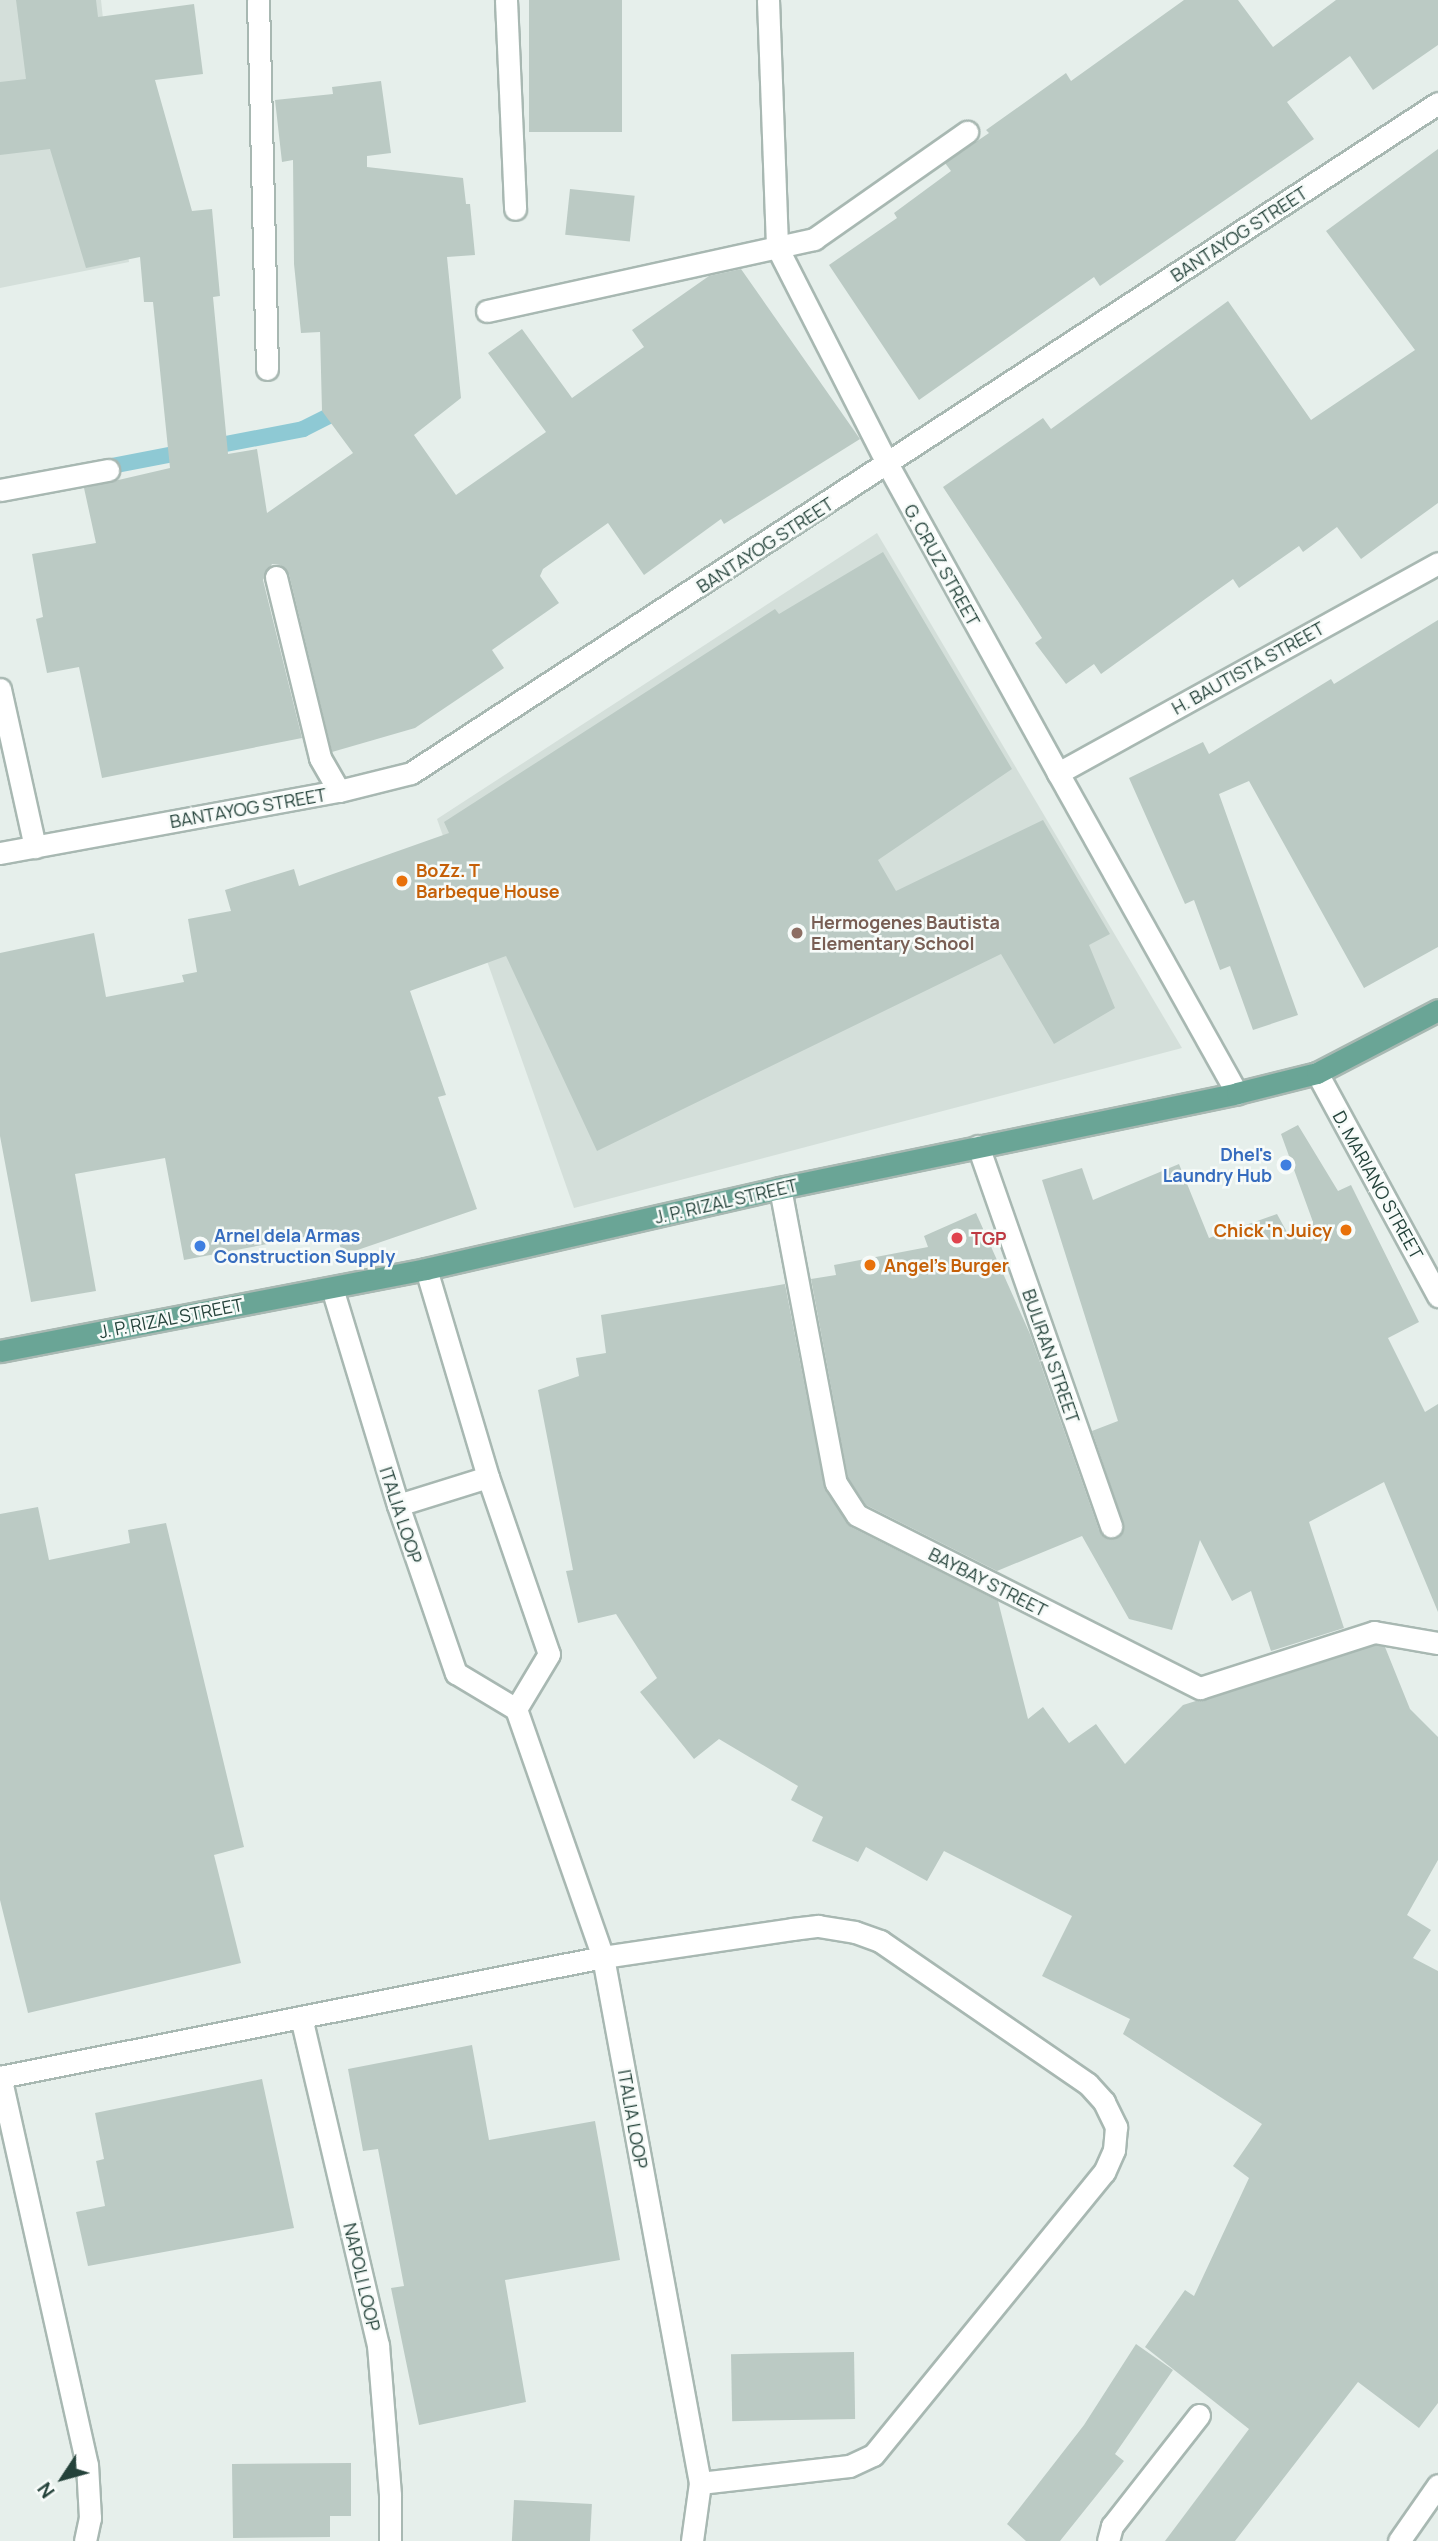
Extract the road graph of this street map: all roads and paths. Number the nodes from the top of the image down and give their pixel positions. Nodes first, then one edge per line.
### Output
1 (258, 0) edge
2 (506, 0) edge
3 (768, 0) edge
4 (1438, 103) edge
5 (967, 132) dead end
6 (515, 209) dead end
7 (777, 247) junction
8 (487, 311) dead end
9 (267, 369) dead end
10 (888, 465) junction
11 (108, 470) dead end
12 (0, 490) edge
13 (1438, 563) edge
14 (276, 577) dead end
15 (0, 689) edge
16 (1058, 773) junction
17 (339, 792) junction
18 (35, 846) junction
19 (0, 853) edge
20 (1438, 1010) edge
21 (1317, 1073) junction
22 (1237, 1093) junction
23 (978, 1146) junction
24 (780, 1188) junction
25 (426, 1269) junction
26 (332, 1288) junction
27 (1438, 1296) edge
28 (0, 1351) edge
29 (488, 1477) junction
30 (398, 1505) junction
31 (1111, 1526) dead end
32 (1438, 1643) edge
33 (516, 1709) junction
34 (603, 1956) junction
35 (301, 2017) junction
36 (0, 2077) edge
37 (1199, 2414) dead end
38 (699, 2483) junction
39 (1438, 2485) edge
40 (85, 2541) edge
41 (390, 2541) edge
42 (692, 2541) edge
43 (1108, 2541) edge
44 (1399, 2541) edge

1 - 9 street
2 - 6 street
3 - 7 street, G. CRUZ STREET
4 - 10 street, BANTAYOG STREET
5 - 7 street
7 - 8 street
7 - 10 street, G. CRUZ STREET
10 - 16 street, G. CRUZ STREET
10 - 17 street, BANTAYOG STREET
11 - 12 street
13 - 16 street, H. BAUTISTA STREET
14 - 17 street
15 - 18 street
16 - 22 street, G. CRUZ STREET
17 - 18 street, BANTAYOG STREET
18 - 19 street, BANTAYOG STREET
20 - 21 main road, J. P. RIZAL STREET
21 - 22 main road, J. P. RIZAL STREET
21 - 27 street, D. MARIANO STREET
22 - 23 main road, J. P. RIZAL STREET
23 - 24 main road, J. P. RIZAL STREET
23 - 31 street, BULIRAN STREET
24 - 25 main road, J. P. RIZAL STREET
24 - 32 street, BAYBAY STREET
25 - 26 main road, J. P. RIZAL STREET
25 - 29 street
26 - 28 main road, J. P. RIZAL STREET
26 - 30 street, ITALIA LOOP
29 - 30 street
29 - 33 street
30 - 33 street, ITALIA LOOP
33 - 34 street, ITALIA LOOP
34 - 35 street
34 - 38 street, ITALIA LOOP
34 - 38 street
35 - 36 street
35 - 41 street, NAPOLI LOOP
36 - 40 street
37 - 43 street
38 - 42 street, ITALIA LOOP
39 - 44 street

